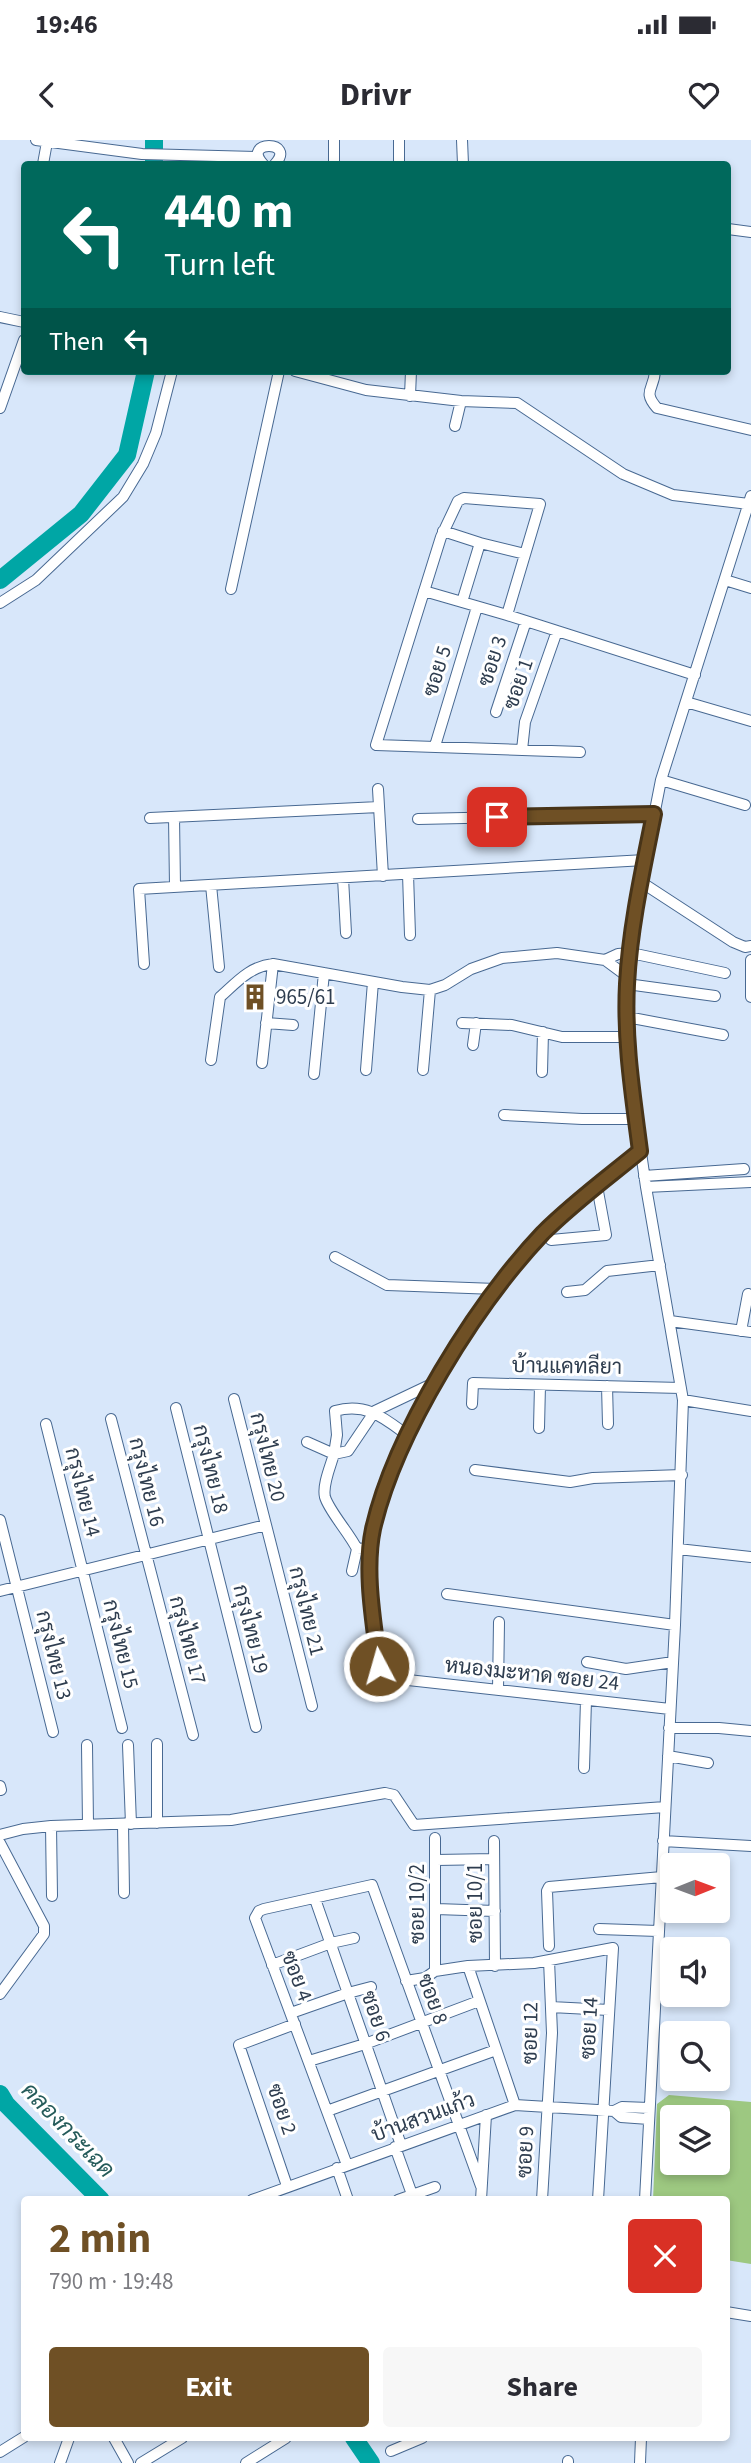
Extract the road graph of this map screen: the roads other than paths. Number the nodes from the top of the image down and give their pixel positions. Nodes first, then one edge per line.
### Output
1 (334, 140) edge
2 (399, 140) edge
3 (463, 140) edge
4 (41, 141) edge
5 (269, 142) edge
6 (210, 160) edge
7 (43, 161) edge
8 (260, 161) edge
9 (277, 161) edge
10 (334, 161) edge
11 (399, 161) edge
12 (463, 161) edge
13 (731, 229) edge
14 (751, 232) edge
15 (0, 317) edge
16 (21, 321) edge
17 (21, 348) edge
18 (171, 375) edge
19 (277, 375) edge
20 (317, 375) edge
21 (411, 375) edge
22 (654, 375) edge
23 (410, 396) junction
24 (461, 401) junction
25 (0, 408) edge
26 (455, 426) dead end
27 (751, 430) edge
28 (750, 499) edge
29 (443, 531) junction
30 (480, 542) junction
31 (525, 554) junction
32 (726, 580) junction
33 (751, 588) edge
34 (231, 589) dead end
35 (424, 591) junction
36 (462, 602) junction
37 (0, 603) edge
38 (477, 607) junction
39 (507, 615) junction
40 (526, 621) junction
41 (557, 631) junction
42 (695, 675) junction
43 (686, 702) junction
44 (496, 712) dead end
45 (751, 720) edge
46 (435, 746) junction
47 (522, 750) junction
48 (580, 752) dead end
49 (661, 780) junction
50 (378, 789) dead end
51 (744, 805) dead end
52 (379, 807) junction
53 (654, 814) junction
54 (174, 817) junction
55 (150, 818) dead end
56 (418, 819) dead end
57 (645, 860) junction
58 (408, 874) junction
59 (383, 876) junction
60 (343, 878) junction
61 (641, 883) junction
62 (211, 884) junction
63 (175, 886) junction
64 (346, 933) dead end
65 (410, 935) dead end
66 (751, 946) edge
67 (631, 953) junction
68 (605, 960) junction
69 (751, 960) edge
70 (144, 964) dead end
71 (273, 964) junction
72 (219, 967) dead end
73 (324, 973) junction
74 (725, 973) dead end
75 (628, 981) junction
76 (373, 982) junction
77 (430, 990) junction
78 (715, 996) dead end
79 (751, 998) edge
80 (627, 1017) junction
81 (266, 1023) junction
82 (462, 1023) dead end
83 (476, 1023) junction
84 (293, 1025) dead end
85 (543, 1032) junction
86 (723, 1035) dead end
87 (628, 1037) junction
88 (473, 1045) dead end
89 (211, 1060) dead end
90 (262, 1063) dead end
91 (366, 1070) dead end
92 (423, 1070) dead end
93 (542, 1072) dead end
94 (314, 1074) dead end
95 (504, 1115) dead end
96 (636, 1119) junction
97 (640, 1151) junction
98 (744, 1169) dead end
99 (645, 1181) junction
100 (751, 1182) edge
101 (597, 1186) junction
102 (551, 1240) dead end
103 (335, 1257) dead end
104 (660, 1265) junction
105 (496, 1289) junction
106 (567, 1292) dead end
107 (748, 1294) dead end
108 (670, 1321) junction
109 (746, 1332) edge
110 (434, 1383) junction
111 (540, 1385) junction
112 (607, 1386) junction
113 (682, 1394) junction
114 (234, 1399) dead end
115 (472, 1404) dead end
116 (176, 1408) dead end
117 (374, 1411) junction
118 (751, 1411) edge
119 (111, 1419) dead end
120 (46, 1424) dead end
121 (608, 1424) dead end
122 (539, 1428) dead end
123 (407, 1435) junction
124 (307, 1442) dead end
125 (334, 1454) junction
126 (475, 1470) dead end
127 (682, 1475) junction
128 (0, 1520) edge
129 (266, 1525) junction
130 (209, 1540) junction
131 (371, 1548) junction
132 (357, 1549) junction
133 (678, 1549) junction
134 (146, 1555) junction
135 (751, 1557) edge
136 (83, 1570) junction
137 (352, 1571) dead end
138 (17, 1587) junction
139 (0, 1591) edge
140 (447, 1594) dead end
141 (499, 1622) dead end
142 (674, 1626) junction
143 (587, 1661) dead end
144 (673, 1662) junction
145 (498, 1690) junction
146 (586, 1700) junction
147 (312, 1706) dead end
148 (670, 1709) junction
149 (256, 1727) dead end
150 (122, 1728) dead end
151 (669, 1728) junction
152 (751, 1731) edge
153 (53, 1732) dead end
154 (193, 1735) dead end
155 (157, 1744) dead end
156 (87, 1745) dead end
157 (128, 1745) dead end
158 (668, 1756) junction
159 (708, 1763) dead end
160 (584, 1768) dead end
161 (665, 1807) junction
162 (157, 1823) junction
163 (88, 1824) junction
164 (127, 1824) junction
165 (51, 1826) junction
166 (0, 1835) edge
167 (435, 1838) dead end
168 (494, 1840) dead end
169 (663, 1841) junction
170 (0, 1843) edge
171 (751, 1846) edge
172 (663, 1853) edge
173 (494, 1859) junction
174 (436, 1860) junction
175 (660, 1877) edge
176 (372, 1885) joint
177 (124, 1893) dead end
178 (52, 1896) dead end
179 (315, 1899) junction
180 (660, 1904) edge
181 (436, 1909) junction
182 (495, 1911) junction
183 (599, 1929) dead end
184 (658, 1931) junction
185 (354, 1938) dead end
186 (331, 1943) junction
187 (549, 1946) dead end
188 (549, 1960) junction
189 (272, 1965) junction
190 (468, 1966) junction
191 (495, 1966) junction
192 (435, 1971) junction
193 (406, 1981) junction
194 (371, 1987) dead end
195 (348, 1993) junction
196 (0, 1994) edge
197 (480, 2001) junction
198 (551, 2007) junction
199 (609, 2010) junction
200 (293, 2018) junction
201 (421, 2023) junction
202 (365, 2043) junction
203 (496, 2050) junction
204 (309, 2061) junction
205 (438, 2070) junction
206 (382, 2090) junction
207 (515, 2105) junction
208 (546, 2106) junction
209 (327, 2110) junction
210 (608, 2111) junction
211 (649, 2114) junction
212 (486, 2115) junction
213 (458, 2125) junction
214 (398, 2146) junction
215 (342, 2167) junction
216 (287, 2186) junction
217 (481, 2186) junction
218 (435, 2187) dead end
219 (276, 2195) edge
220 (347, 2196) edge
221 (413, 2196) edge
222 (415, 2196) edge
223 (481, 2196) edge
224 (542, 2196) edge
225 (598, 2196) edge
226 (645, 2196) edge
227 (730, 2313) edge
228 (751, 2316) edge
229 (21, 2439) edge
230 (69, 2441) edge
231 (116, 2441) edge
232 (177, 2441) edge
233 (281, 2441) edge
234 (415, 2441) edge
235 (640, 2441) edge
236 (391, 2451) dead end
237 (0, 2452) edge
238 (60, 2463) edge
239 (128, 2463) edge
240 (141, 2463) edge
241 (246, 2463) edge
242 (640, 2463) edge

1 - 10 street
2 - 11 street
3 - 12 street
4 - 6 street
4 - 7 street
5 - 8 street
5 - 9 street
6 - 8 street
13 - 14 street
15 - 16 street
17 - 25 street
18 - 37 street
19 - 34 street
20 - 23 street
21 - 23 street
22 - 27 street
23 - 24 street
24 - 26 street
24 - 28 street
28 - 32 street
29 - 30 street
29 - 31 street
29 - 35 street
30 - 31 street
30 - 36 street
31 - 39 street
32 - 33 street
32 - 42 street
35 - 36 street
35 - 46 street
36 - 38 street
38 - 39 street
38 - 46 street, ซอย 5
39 - 40 street
40 - 41 street
40 - 44 street, ซอย 3
41 - 42 street
41 - 47 street, ซอย 1
42 - 43 street
43 - 45 street
43 - 49 street
46 - 47 street
47 - 48 street
49 - 51 street
49 - 53 street
50 - 52 street
52 - 54 street
52 - 59 street
53 - 56 street
53 - 57 street
54 - 55 street
54 - 63 street
57 - 58 street
57 - 61 street
58 - 59 street
58 - 65 street
59 - 60 street
60 - 62 street
60 - 64 street
61 - 66 street
61 - 67 street
62 - 63 street
62 - 72 street
63 - 70 street
67 - 68 street
67 - 74 street
67 - 75 street
68 - 75 street
68 - 77 street
69 - 79 street
71 - 73 street
71 - 81 street
71 - 89 street
73 - 76 street
73 - 94 street
75 - 78 street
75 - 80 street
76 - 77 street
76 - 91 street
77 - 92 street
80 - 86 street
80 - 87 street
81 - 84 street
81 - 90 street
82 - 83 street
83 - 85 street
83 - 88 street
85 - 87 street
85 - 93 street
87 - 96 street
95 - 96 street
96 - 97 street
97 - 99 street
97 - 101 street
98 - 99 street
99 - 100 street
99 - 104 street
101 - 102 street
101 - 105 street
103 - 105 street
104 - 106 street
104 - 108 street
105 - 110 street
107 - 109 street
108 - 109 street
108 - 113 street
110 - 117 street
110 - 123 street
111 - 112 street, บ้านแคทลียา
111 - 115 street, บ้านแคทลียา
111 - 122 street
112 - 113 street, บ้านแคทลียา
112 - 121 street
113 - 118 street, บ้านแคทลียา
113 - 127 street
114 - 129 street, กรุงไทย 20
116 - 130 street, กรุงไทย 18
117 - 123 street
117 - 125 street
117 - 125 street
119 - 134 street, กรุงไทย 16
120 - 136 street, กรุงไทย 14
123 - 131 street
124 - 125 street
125 - 132 street
126 - 127 street
127 - 133 street
128 - 138 street, กรุงไทย 13
129 - 130 street
129 - 147 street, กรุงไทย 21
130 - 134 street
130 - 149 street, กรุงไทย 19
131 - 132 street
131 - 145 street, หนองมะหาด ซอย 24
132 - 137 street
133 - 135 street
133 - 142 street
134 - 136 street
134 - 154 street, กรุงไทย 17
136 - 138 street
136 - 150 street, กรุงไทย 15
138 - 139 street
138 - 153 street, กรุงไทย 13
140 - 142 street
141 - 145 street
142 - 144 street
143 - 144 street
144 - 148 street
145 - 146 street, หนองมะหาด ซอย 24
146 - 148 street, หนองมะหาด ซอย 24
146 - 160 street
148 - 151 street
151 - 152 street
151 - 158 street
155 - 162 street
156 - 163 street
157 - 164 street
158 - 159 street
158 - 161 street
161 - 162 street
161 - 169 street
162 - 164 street
163 - 164 street
163 - 165 street
164 - 177 street
165 - 166 street
165 - 178 street
167 - 174 street, ซอย 10/2
168 - 173 street, ซอย 10/1
169 - 171 street
169 - 172 street
170 - 196 street
173 - 174 street
173 - 182 street, ซอย 10/1
174 - 181 street, ซอย 10/2
175 - 187 street
176 - 179 street, ซอย 4
176 - 193 street, ซอย 8
179 - 186 street, ซอย 6
179 - 189 street, ซอย 4
180 - 184 street
181 - 182 street
181 - 192 street, ซอย 10/2
182 - 191 street, ซอย 10/1
183 - 184 street
184 - 211 street
185 - 186 street
186 - 189 street
186 - 195 street, ซอย 6
188 - 191 street
188 - 198 street, ซอย 12
188 - 199 street, ซอย 14
189 - 200 street, ซอย 4
190 - 191 street
190 - 192 street
190 - 197 street
192 - 193 street
193 - 201 street, ซอย 8
194 - 195 street
195 - 200 street
195 - 202 street, ซอย 6
197 - 201 street
197 - 203 street
198 - 199 street
198 - 208 street, ซอย 12
199 - 210 street, ซอย 14
200 - 204 street, ซอย 4
200 - 216 street, ซอย 2
201 - 202 street
201 - 205 street, ซอย 8
202 - 204 street
202 - 206 street, ซอย 6
203 - 205 street
203 - 207 street
204 - 209 street, ซอย 4
205 - 206 street
205 - 213 street, ซอย 8
206 - 209 street
206 - 214 street, ซอย 6
207 - 208 street, บ้านสวนแก้ว
207 - 212 street, บ้านสวนแก้ว
208 - 210 street, บ้านสวนแก้ว
208 - 224 street, ซอย 9
209 - 215 street, ซอย 4
210 - 211 street, บ้านสวนแก้ว
210 - 225 street, ซอย 14
211 - 226 street
212 - 213 street, บ้านสวนแก้ว
212 - 217 street
213 - 214 street, บ้านสวนแก้ว
213 - 217 street, ซอย 8
214 - 215 street, บ้านสวนแก้ว
214 - 221 street
215 - 216 street, บ้านสวนแก้ว
215 - 220 street
216 - 219 street, บ้านสวนแก้ว
217 - 223 street
218 - 222 street
227 - 228 street
229 - 237 street
230 - 238 street
231 - 239 street
232 - 240 street
233 - 241 street
234 - 236 street
235 - 242 street

